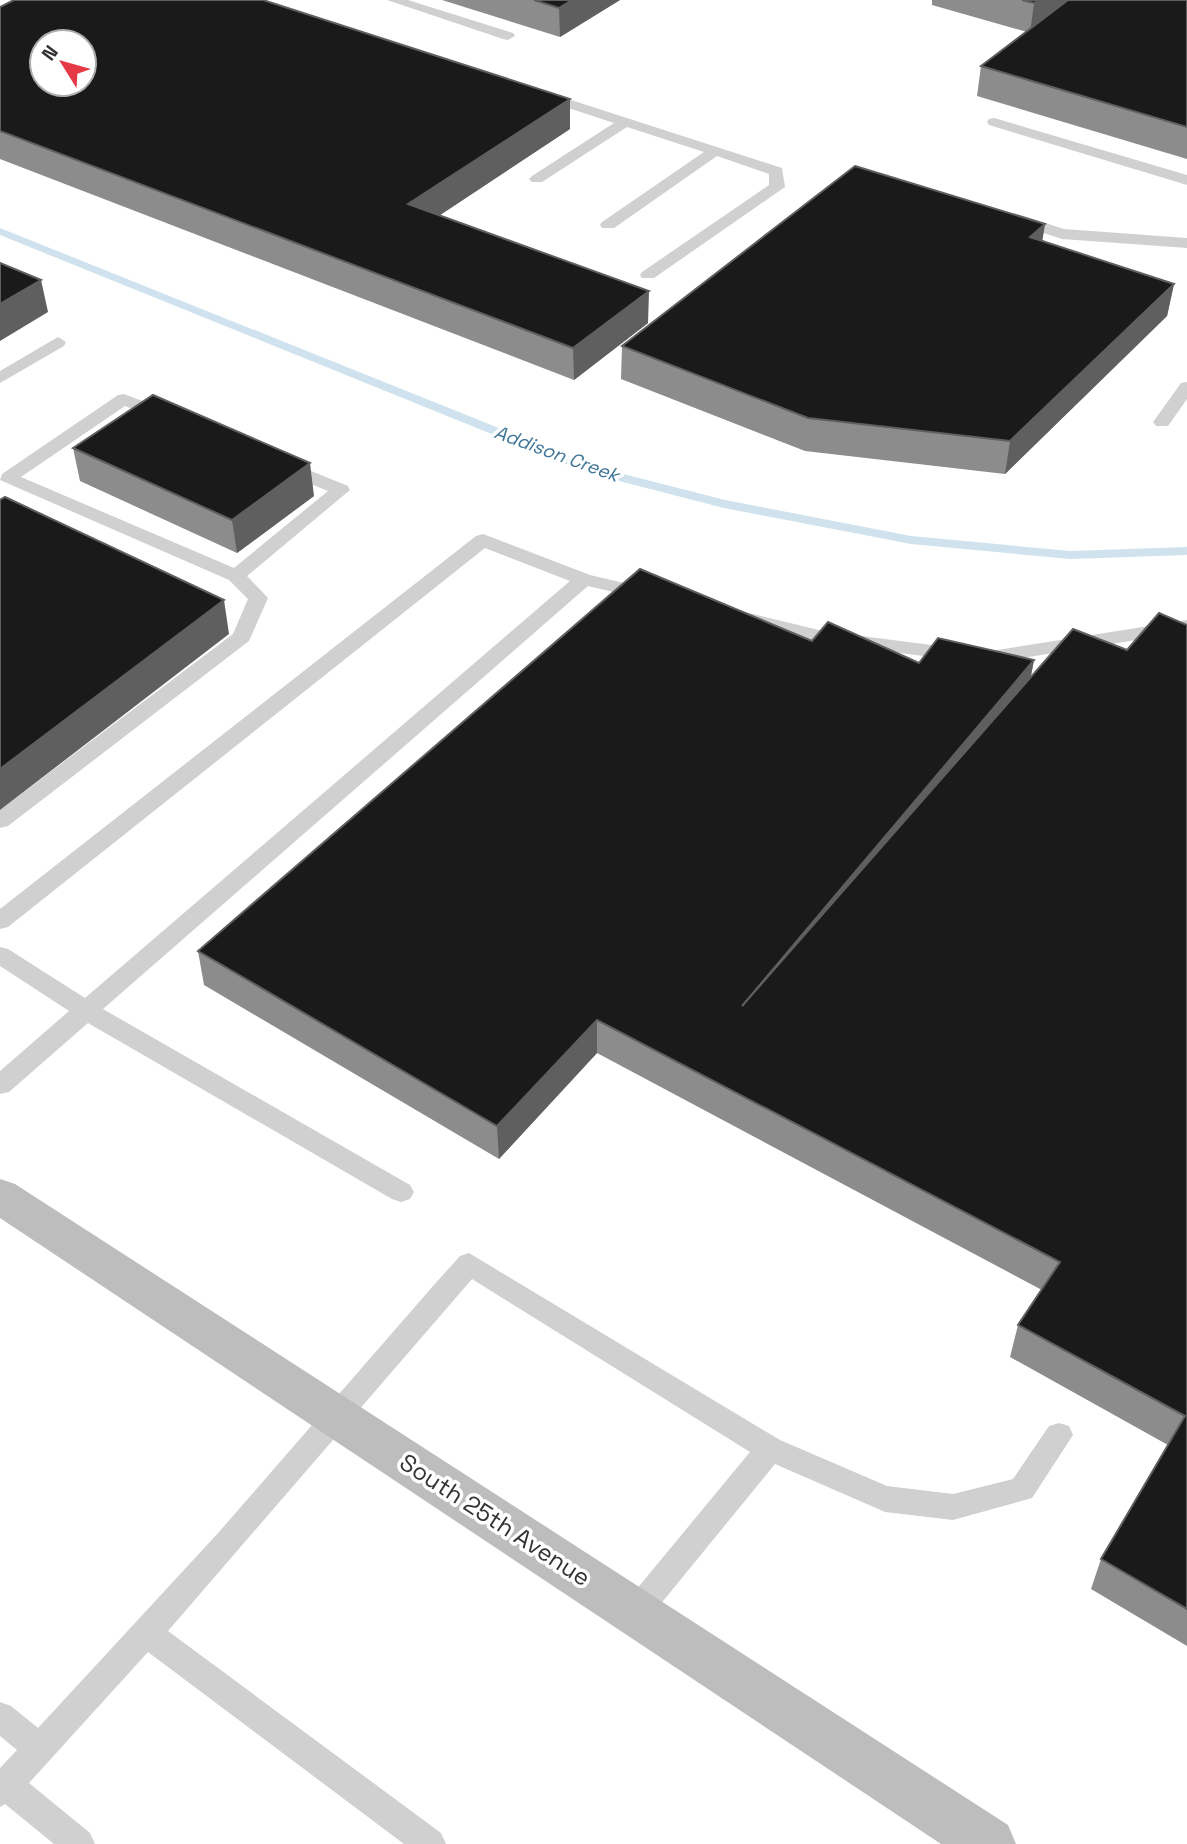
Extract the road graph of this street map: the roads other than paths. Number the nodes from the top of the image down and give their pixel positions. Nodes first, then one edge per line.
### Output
1 (394, 0) edge
2 (508, 36) dead end
3 (521, 88) edge
4 (625, 121) junction
5 (994, 122) dead end
6 (715, 151) junction
7 (537, 179) dead end
8 (1187, 180) edge
9 (995, 212) edge
10 (608, 225) dead end
11 (1187, 243) edge
12 (648, 275) dead end
13 (58, 342) dead end
14 (0, 378) edge
15 (1187, 387) edge
16 (1162, 422) dead end
17 (188, 426) edge
18 (265, 458) edge
19 (4, 481) edge
20 (236, 576) junction
21 (584, 579) junction
22 (664, 598) edge
23 (730, 615) edge
24 (1187, 626) edge
25 (0, 821) edge
26 (0, 921) edge
27 (0, 955) edge
28 (88, 1011) junction
29 (0, 1084) edge
30 (401, 1192) dead end
31 (0, 1196) edge
32 (337, 1418) junction
33 (1059, 1435) dead end
34 (770, 1449) junction
35 (636, 1612) junction
36 (148, 1634) junction
37 (0, 1717) edge
38 (39, 1748) junction
39 (3, 1788) edge
40 (79, 1844) edge
41 (430, 1844) edge
42 (989, 1844) edge

1 - 2 lane
3 - 4 lane
4 - 6 lane
4 - 7 lane
5 - 8 lane
6 - 10 lane
6 - 12 lane
9 - 11 lane
13 - 14 lane
15 - 16 lane
17 - 19 lane
18 - 20 lane
19 - 20 lane
20 - 25 lane
21 - 22 lane
21 - 26 lane
21 - 28 lane
23 - 24 lane
27 - 28 lane
28 - 29 lane
28 - 30 lane
31 - 32 main road, South 25th Avenue
32 - 34 lane
32 - 35 main road, South 25th Avenue
32 - 36 lane
33 - 34 lane
34 - 35 lane
35 - 42 main road, South 25th Avenue
36 - 38 lane
36 - 41 lane
37 - 38 lane
38 - 39 lane
39 - 40 lane

